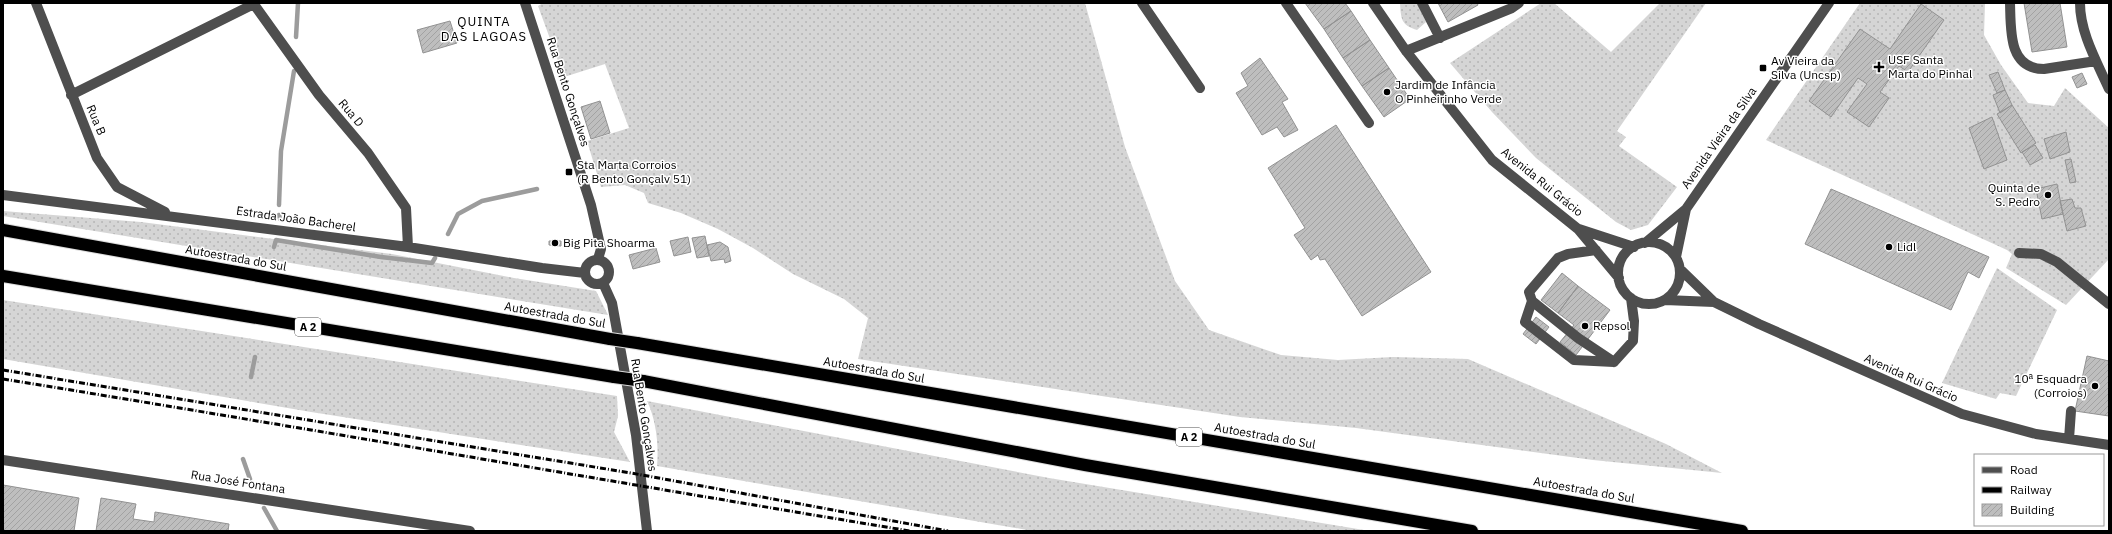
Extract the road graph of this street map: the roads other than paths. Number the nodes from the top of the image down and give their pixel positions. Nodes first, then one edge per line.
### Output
1 (36, 3) edge
2 (525, 3) edge
3 (1142, 3) edge
4 (1286, 3) edge
5 (1373, 3) edge
6 (1422, 3) edge
7 (1829, 3) edge
8 (2010, 3) edge
9 (2080, 3) edge
10 (254, 4) edge
11 (1513, 5) edge
12 (1440, 38) junction
13 (1406, 52) junction
14 (2096, 61) junction
15 (1200, 88) dead end
16 (2109, 89) edge
17 (71, 95) junction
18 (1369, 123) dead end
19 (3, 195) edge
20 (1686, 209) junction
21 (171, 215) junction
22 (1578, 229) junction
23 (3, 230) edge
24 (1645, 243) junction
25 (408, 247) junction
26 (1634, 247) junction
27 (1596, 250) junction
28 (2018, 253) dead end
29 (1676, 257) junction
30 (598, 259) junction
31 (1680, 269) junction
32 (585, 273) junction
33 (3, 276) edge
34 (1619, 278) junction
35 (603, 283) junction
36 (1631, 298) junction
37 (1665, 300) junction
38 (1532, 301) junction
39 (1714, 302) junction
40 (2109, 304) edge
41 (1614, 362) junction
42 (2071, 411) dead end
43 (2069, 439) junction
44 (2109, 445) edge
45 (3, 460) edge
46 (470, 531) edge
47 (647, 531) edge
48 (1472, 531) edge
49 (1742, 531) edge

1 - 17 street, Rua B
2 - 30 street, Rua Bento Gonçalves
3 - 15 street
4 - 18 street
5 - 13 street, Avenida Rui Grácio
6 - 12 street
7 - 20 street, Avenida Vieira da Silva
8 - 14 street
9 - 14 street
10 - 17 street
10 - 25 street, Rua D
11 - 12 street
12 - 13 street
13 - 22 street, Avenida Rui Grácio
14 - 16 street
17 - 21 street, Rua B
19 - 21 street, Estrada João Bacherel
20 - 24 street, Avenida Vieira da Silva
20 - 29 street, Avenida Vieira da Silva
21 - 25 street, Estrada João Bacherel
22 - 26 street, Avenida Rui Grácio
22 - 27 street, Avenida Rui Grácio
23 - 49 highway, Autoestrada do Sul / A 2, bridge
24 - 26 street
24 - 29 street
25 - 32 street, Estrada João Bacherel
26 - 34 street
27 - 34 street, Avenida Rui Grácio
27 - 38 street
28 - 40 street
29 - 31 street
30 - 32 street
30 - 35 street
31 - 37 street
31 - 39 street, Avenida Rui Grácio
32 - 35 street
33 - 48 highway, A 2, bridge
34 - 36 street
35 - 47 street, Rua Bento Gonçalves
36 - 37 street
36 - 41 street
37 - 39 street, Avenida Rui Grácio
38 - 41 street
38 - 41 street
39 - 43 street, Avenida Rui Grácio
42 - 43 street
43 - 44 street, Avenida Rui Grácio
45 - 46 street, Rua José Fontana

